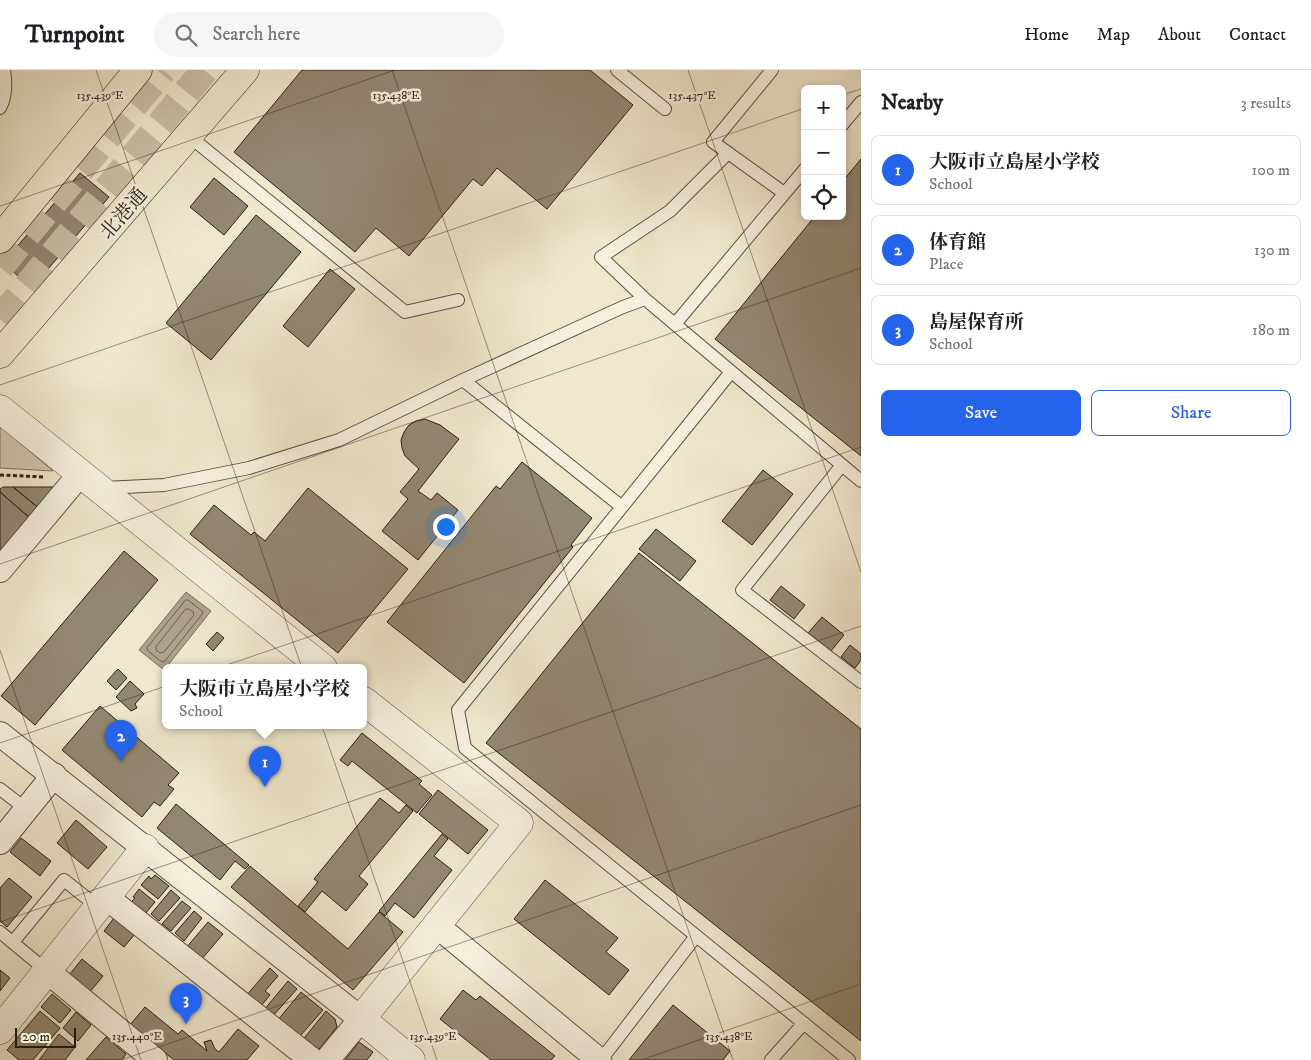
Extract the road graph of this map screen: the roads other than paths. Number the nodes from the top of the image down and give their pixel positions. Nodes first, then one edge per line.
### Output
1 (4, 70) edge
2 (138, 70) edge
3 (245, 70) edge
4 (617, 70) edge
5 (772, 70) edge
6 (861, 102) edge
7 (0, 108) edge
8 (665, 109) dead end
9 (846, 119) edge
10 (189, 136) junction
11 (728, 153) junction
12 (801, 174) edge
13 (784, 194) junction
14 (6, 227) edge
15 (645, 299) junction
16 (458, 300) dead end
17 (675, 324) junction
18 (0, 354) edge
19 (731, 372) junction
20 (463, 380) junction
21 (0, 408) edge
22 (842, 465) junction
23 (90, 481) junction
24 (861, 481) edge
25 (622, 507) junction
26 (0, 570) edge
27 (318, 664) edge
28 (861, 682) edge
29 (367, 703) edge
30 (0, 734) edge
31 (54, 775) junction
32 (0, 789) edge
33 (26, 810) junction
34 (0, 842) edge
35 (145, 848) junction
36 (102, 902) junction
37 (436, 926) junction
38 (0, 932) edge
39 (696, 936) junction
40 (13, 942) junction
41 (47, 970) junction
42 (361, 1019) junction
43 (804, 1023) junction
44 (0, 1030) edge
45 (156, 1060) edge
46 (312, 1060) edge
47 (327, 1060) edge
48 (411, 1060) edge
49 (600, 1060) edge
50 (772, 1060) edge
51 (849, 1060) edge

1 - 7 lane
2 - 14 main road
3 - 10 main road, 北港通
4 - 8 lane
5 - 11 lane
6 - 9 lane
10 - 16 lane
10 - 18 main road, 北港通
11 - 13 lane
11 - 15 lane
12 - 13 lane
13 - 17 lane
15 - 17 lane
15 - 20 lane
17 - 19 lane
19 - 22 lane
19 - 25 lane
20 - 23 lane
20 - 25 lane
21 - 23 street
22 - 24 lane
22 - 28 lane
23 - 26 street
23 - 27 street
25 - 39 lane
29 - 37 street
30 - 31 street
31 - 33 street
31 - 35 street
32 - 33 lane
33 - 34 street
35 - 36 street
35 - 42 street
36 - 40 lane
36 - 41 street
36 - 46 street
37 - 42 street
37 - 49 street
38 - 40 lane
39 - 43 lane
39 - 49 lane
40 - 41 lane
41 - 44 street
41 - 45 street
42 - 47 street
42 - 48 street
43 - 50 lane
43 - 51 lane

